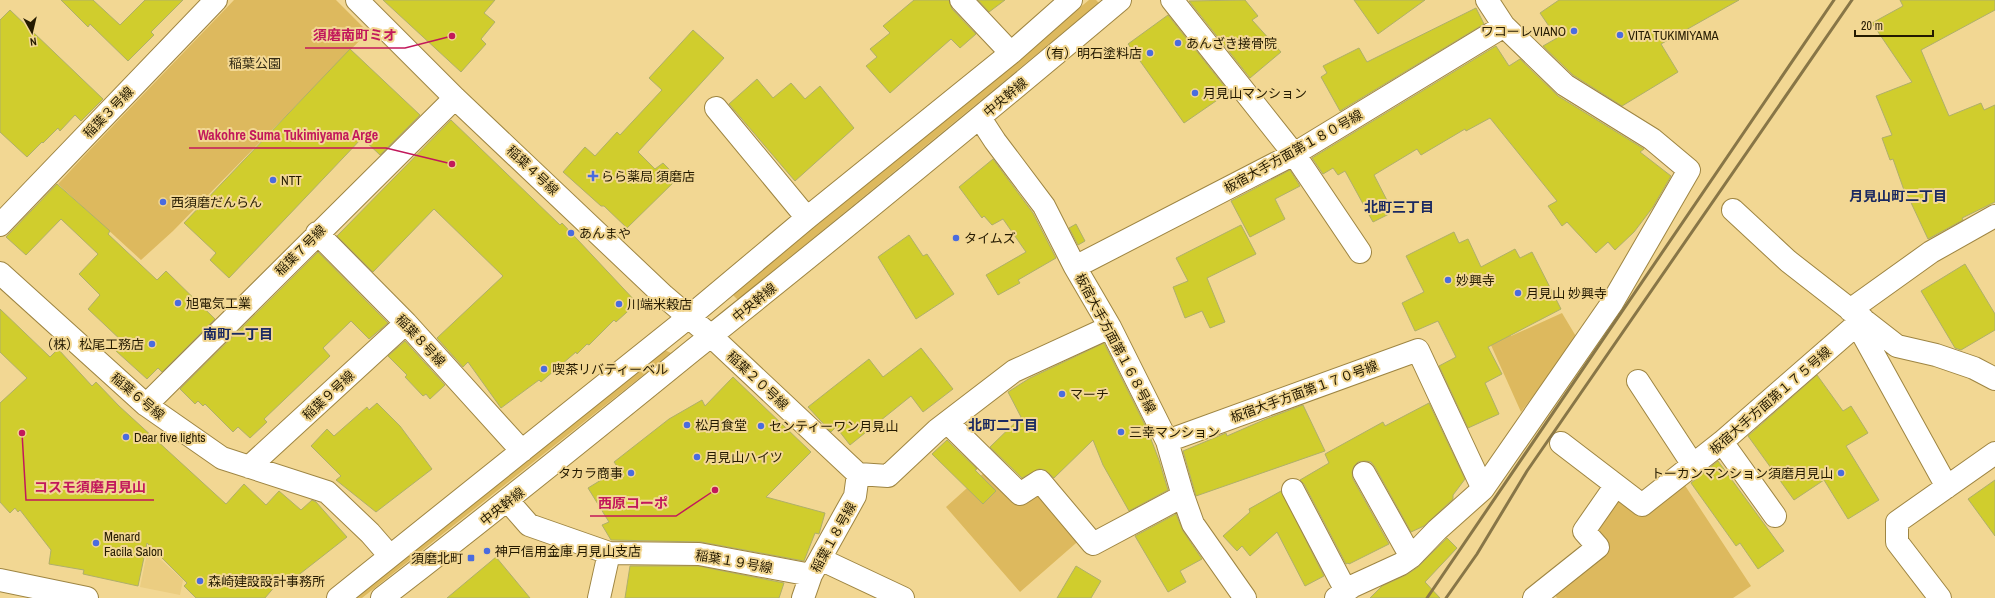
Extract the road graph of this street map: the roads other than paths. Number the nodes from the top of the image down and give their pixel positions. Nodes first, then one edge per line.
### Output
1 (216, 0) edge
2 (357, 0) edge
3 (961, 0) edge
4 (1071, 0) edge
5 (1120, 0) edge
6 (1172, 0) edge
7 (1493, 2) edge
8 (1504, 26) junction
9 (1011, 53) junction
10 (455, 98) junction
11 (716, 108) dead end
12 (980, 118) junction
13 (1294, 154) junction
14 (1733, 210) dead end
15 (1995, 216) edge
16 (807, 218) junction
17 (0, 225) edge
18 (316, 233) junction
19 (1360, 252) dead end
20 (1075, 267) junction
21 (0, 273) edge
22 (689, 317) junction
23 (1857, 318) junction
24 (406, 323) junction
25 (1110, 327) junction
26 (711, 336) junction
27 (1995, 379) edge
28 (1638, 381) dead end
29 (146, 404) junction
30 (948, 423) junction
31 (1167, 441) junction
32 (1722, 442) junction
33 (1561, 443) dead end
34 (522, 451) junction
35 (1995, 453) edge
36 (1693, 465) junction
37 (249, 467) junction
38 (1364, 473) dead end
39 (858, 474) junction
40 (1616, 485) junction
41 (1947, 488) junction
42 (1483, 489) junction
43 (1293, 490) dead end
44 (1183, 496) junction
45 (508, 501) junction
46 (1776, 516) dead end
47 (609, 553) junction
48 (390, 556) junction
49 (1411, 557) junction
50 (815, 567) junction
51 (0, 580) edge
52 (1341, 595) edge
53 (87, 598) edge
54 (338, 598) edge
55 (382, 598) edge
56 (599, 598) edge
57 (802, 598) edge
58 (903, 598) edge
59 (1245, 598) edge
60 (1534, 598) edge
61 (1940, 598) edge

1 - 17 street, 稲葉３号線
2 - 10 street, 稲葉４号線
3 - 9 street
4 - 9 street
5 - 12 street, 中央幹線
6 - 13 street
7 - 8 street
8 - 13 street, 板宿大手方面第１８０号線
8 - 42 street
9 - 16 street
10 - 18 street, 稲葉７号線
10 - 22 street, 稲葉４号線
11 - 16 street
12 - 20 street, 板宿大手方面第１６８号線
12 - 26 street, 中央幹線
13 - 19 street
13 - 20 street, 板宿大手方面第１８０号線
14 - 23 street
15 - 23 street, 板宿大手方面第１７５号線
16 - 22 street
18 - 24 street, 稲葉８号線
18 - 29 street, 稲葉７号線
20 - 25 street, 板宿大手方面第１６８号線
21 - 29 street, 稲葉６号線
22 - 26 street, 稲葉４号線
22 - 34 street
23 - 27 street
23 - 32 street, 板宿大手方面第１７５号線
23 - 41 street
24 - 34 street, 稲葉８号線
24 - 37 street, 稲葉９号線
25 - 30 street
25 - 31 street, 板宿大手方面第１６８号線
26 - 39 street, 稲葉２０号線
26 - 45 street, 中央幹線
28 - 36 street
29 - 37 street, 稲葉６号線
30 - 39 street
30 - 44 street
31 - 42 street, 板宿大手方面第１７０号線
31 - 44 street, 板宿大手方面第１６８号線
32 - 36 street, 板宿大手方面第１７５号線
32 - 46 street
33 - 40 street, 板宿大手方面第１７５号線
34 - 48 street
35 - 41 street
36 - 40 street, 板宿大手方面第１７５号線
37 - 48 street, 稲葉６号線
38 - 49 street
39 - 50 street, 稲葉１８号線
40 - 60 street
41 - 61 street
42 - 49 street
43 - 52 street
44 - 59 street, 板宿大手方面第１６８号線
45 - 47 street, 稲葉１９号線
45 - 55 street, 中央幹線
47 - 50 street, 稲葉１９号線
47 - 56 street
48 - 54 street
49 - 52 street
50 - 57 street, 稲葉１８号線
50 - 58 street, 稲葉１９号線
51 - 53 street

